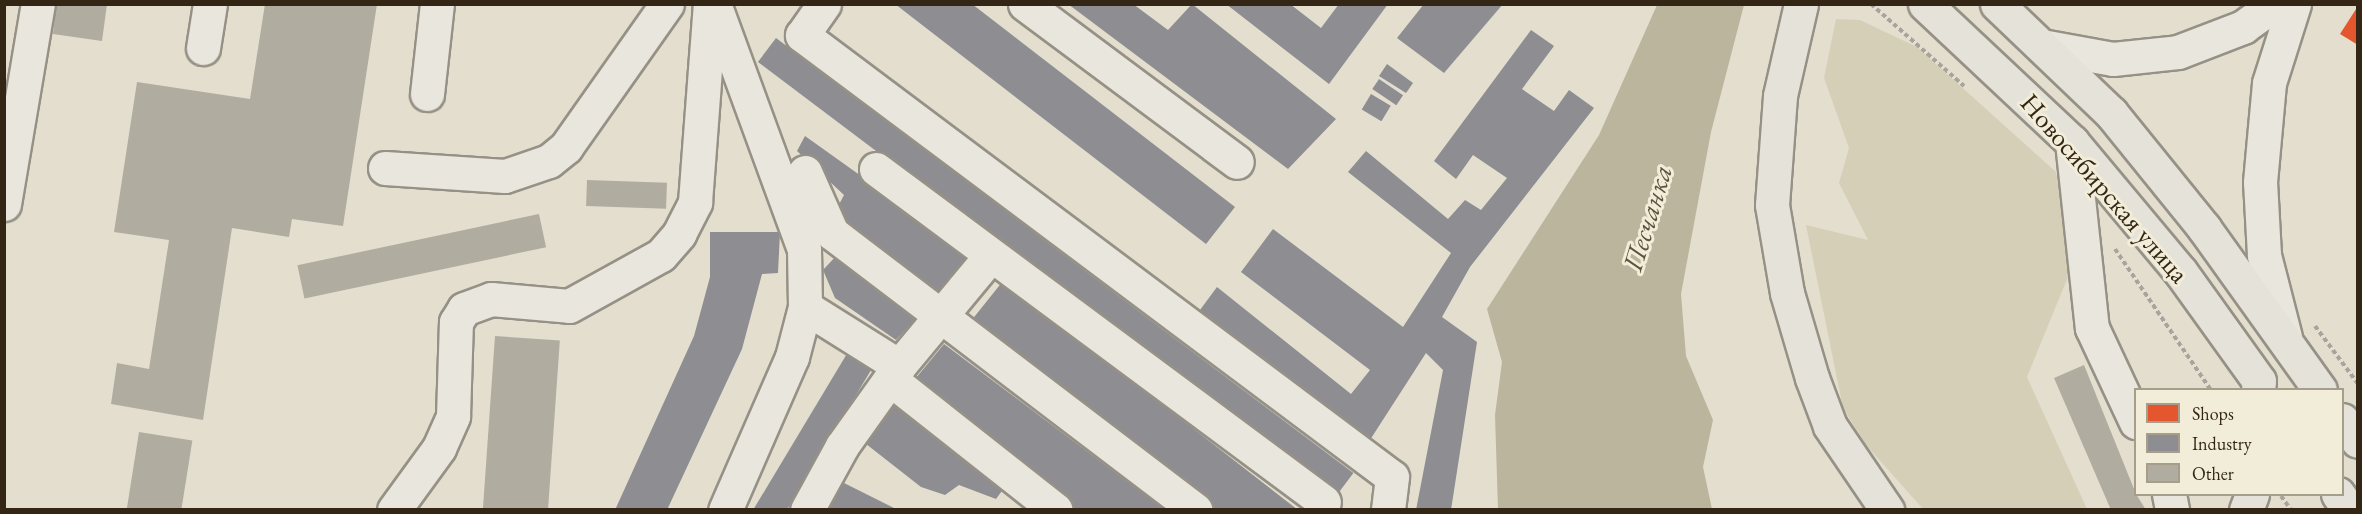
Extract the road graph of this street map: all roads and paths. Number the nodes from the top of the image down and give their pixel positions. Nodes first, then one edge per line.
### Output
1 (38, 4) edge
2 (210, 4) edge
3 (437, 4) edge
4 (667, 4) edge
5 (710, 4) edge
6 (714, 4) edge
7 (825, 4) edge
8 (1025, 4) edge
9 (1801, 4) edge
10 (1925, 4) edge
11 (1997, 4) edge
12 (2275, 4) edge
13 (2294, 4) edge
14 (2047, 47) junction
15 (203, 48) dead end
16 (428, 94) dead end
17 (2072, 142) junction
18 (1237, 162) dead end
19 (386, 168) dead end
20 (876, 169) dead end
21 (805, 172) dead end
22 (4, 204) edge
23 (992, 255) junction
24 (805, 307) junction
25 (941, 315) junction
26 (2286, 342) junction
27 (895, 372) junction
28 (2260, 387) edge
29 (2319, 388) edge
30 (2134, 418) edge
31 (2344, 421) edge
32 (2358, 441) edge
33 (2252, 496) edge
34 (2282, 496) edge
35 (2339, 496) edge
36 (1324, 502) dead end
37 (394, 510) edge
38 (725, 510) edge
39 (807, 510) edge
40 (1056, 510) edge
41 (1195, 510) edge
42 (1388, 510) edge
43 (1887, 510) edge
44 (2246, 510) edge
45 (2291, 510) edge
46 (2349, 510) edge

1 - 22 street
2 - 15 street
3 - 16 street
4 - 19 street
5 - 37 street
6 - 24 street
7 - 42 street
8 - 18 street
9 - 43 main road
10 - 17 main road, Новосибирская улица
11 - 14 main road, Новосибирская улица
12 - 14 street
13 - 26 street
14 - 26 main road, Новосибирская улица
17 - 28 main road, Новосибирская улица
17 - 30 street
20 - 23 street
21 - 25 street
23 - 25 street
23 - 36 street
24 - 27 street
24 - 38 street
25 - 27 street
25 - 41 street
26 - 29 main road, Новосибирская улица
27 - 39 street
27 - 40 street
31 - 32 main road
33 - 44 main road
34 - 45 path
35 - 46 main road

